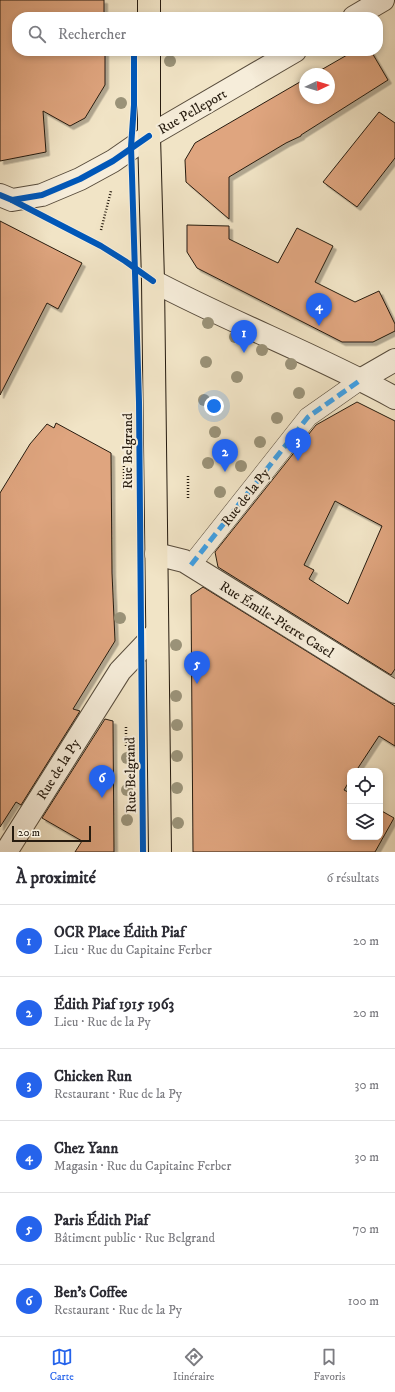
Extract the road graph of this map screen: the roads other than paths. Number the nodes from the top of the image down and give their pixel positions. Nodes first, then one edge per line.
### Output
1 (149, 0) edge
2 (383, 0) edge
3 (149, 12) edge
4 (363, 12) edge
5 (149, 56) edge
6 (286, 56) edge
7 (149, 136) junction
8 (0, 195) edge
9 (153, 281) junction
10 (395, 360) edge
11 (362, 379) junction
12 (395, 398) edge
13 (156, 554) junction
14 (191, 565) junction
15 (157, 632) junction
16 (395, 692) edge
17 (6, 852) edge
18 (160, 852) edge

1 - 3 main road
2 - 4 street
5 - 7 main road, Rue Belgrand
6 - 7 street, Rue Pelleport
7 - 8 street, Rue Pelleport
7 - 9 main road, Rue Belgrand
9 - 11 street
9 - 13 main road, Rue Belgrand
10 - 11 street, Rue de la Py
11 - 12 street
11 - 14 street, Rue de la Py
13 - 14 street, Rue Émile-Pierre Casel
13 - 15 main road, Rue Belgrand
14 - 16 street, Rue Émile-Pierre Casel
15 - 17 street, Rue de la Py
15 - 18 main road, Rue Belgrand

